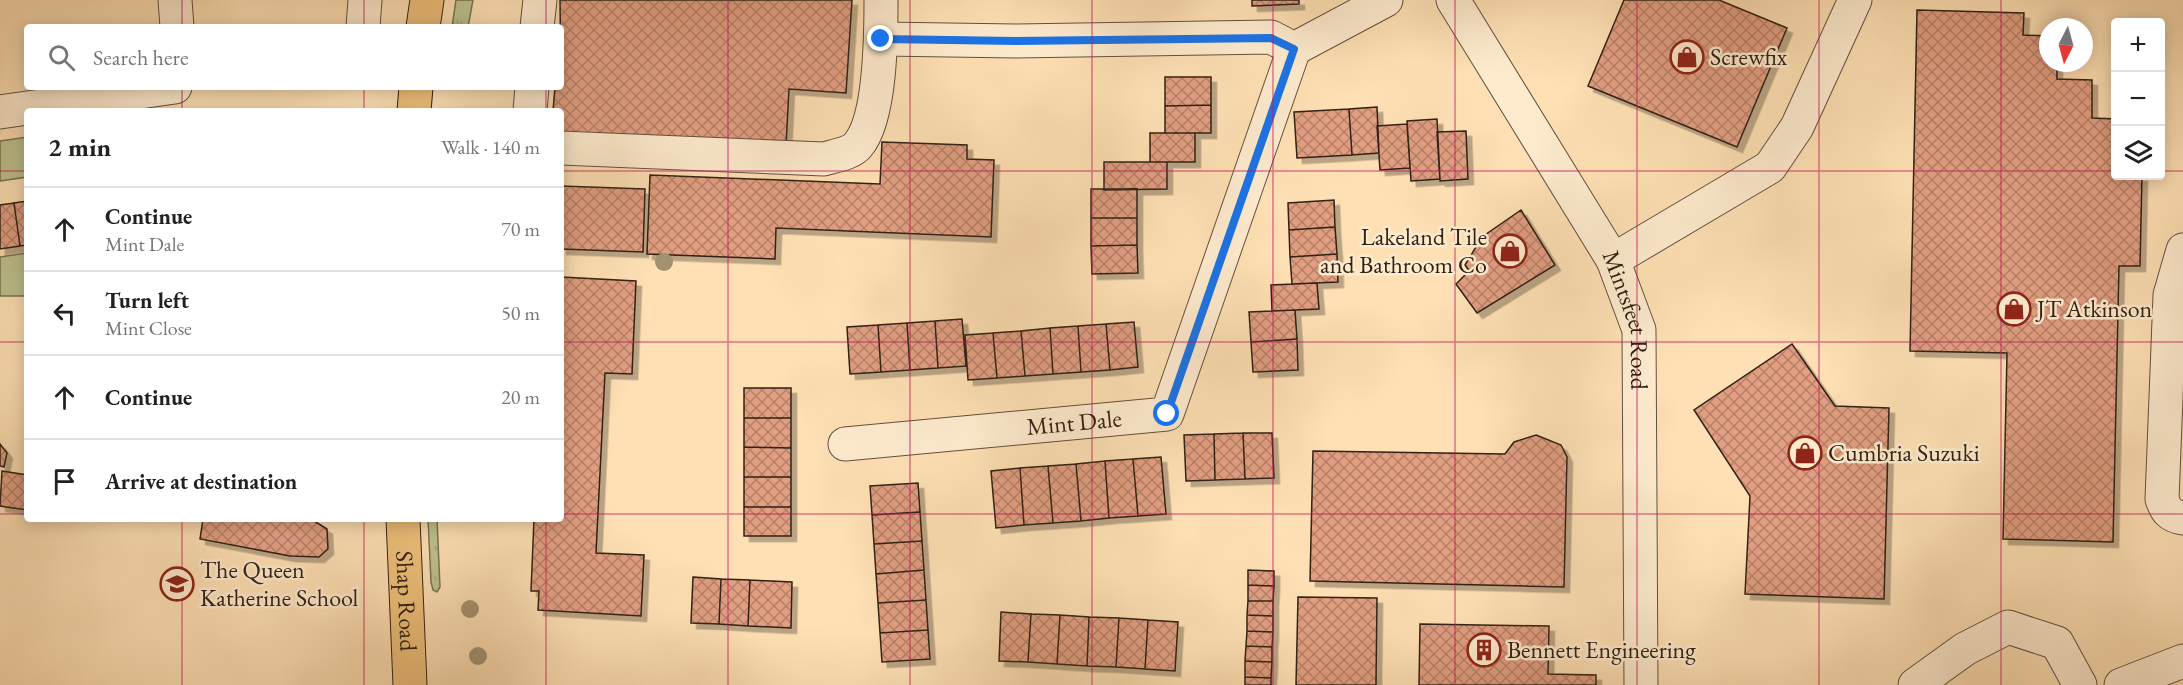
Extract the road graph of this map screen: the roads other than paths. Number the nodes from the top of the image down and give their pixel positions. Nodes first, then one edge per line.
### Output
1 (175, 0) edge
2 (365, 0) edge
3 (427, 0) edge
4 (540, 0) edge
5 (881, 0) edge
6 (1386, 0) edge
7 (1453, 0) edge
8 (1855, 0) edge
9 (177, 24) edge
10 (363, 24) edge
11 (423, 24) edge
12 (537, 24) edge
13 (881, 39) junction
14 (1294, 49) junction
15 (154, 90) edge
16 (180, 90) edge
17 (416, 90) edge
18 (532, 90) edge
19 (28, 108) edge
20 (178, 108) edge
21 (414, 108) edge
22 (530, 108) edge
23 (24, 109) edge
24 (0, 112) edge
25 (564, 148) edge
26 (2183, 250) edge
27 (1613, 260) junction
28 (845, 444) dead end
29 (2183, 518) edge
30 (403, 522) edge
31 (2183, 661) edge
32 (2126, 684) edge
33 (410, 685) edge
34 (1641, 685) edge
35 (1915, 685) edge
36 (2080, 685) edge

1 - 9 street
2 - 10 street
3 - 11 highway
4 - 12 street
5 - 13 street
6 - 14 street
7 - 27 street, Mintsfeet Road
8 - 27 street
13 - 14 street
13 - 25 street
14 - 28 street, Mint Dale
15 - 19 street
16 - 20 street
17 - 21 highway
18 - 22 street
23 - 24 street
26 - 29 street
27 - 34 street, Mintsfeet Road
30 - 33 highway, Shap Road
31 - 32 street
35 - 36 street

